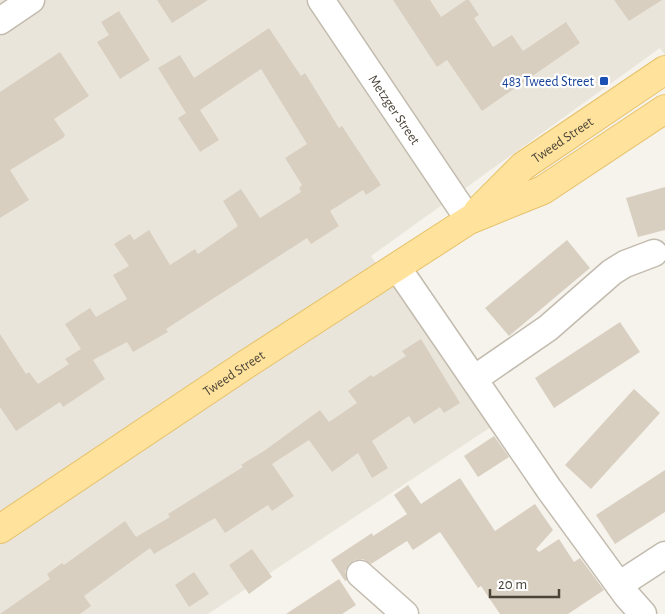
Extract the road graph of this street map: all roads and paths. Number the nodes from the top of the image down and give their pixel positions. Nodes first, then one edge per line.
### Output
1 (31, 0) edge
2 (321, 0) edge
3 (0, 21) edge
4 (654, 78) edge
5 (664, 111) edge
6 (470, 220) junction
7 (654, 253) dead end
8 (397, 267) junction
9 (474, 379) junction
10 (0, 530) edge
11 (665, 555) edge
12 (360, 574) dead end
13 (626, 602) edge
14 (405, 614) edge

1 - 3 street
2 - 6 street, Metzger Street
4 - 5 street
4 - 6 main road, Tweed Street
5 - 6 main road, Tweed Street
6 - 8 main road, Tweed Street
7 - 9 street
8 - 9 street
8 - 10 main road, Tweed Street
9 - 13 street
11 - 13 street
12 - 14 street

